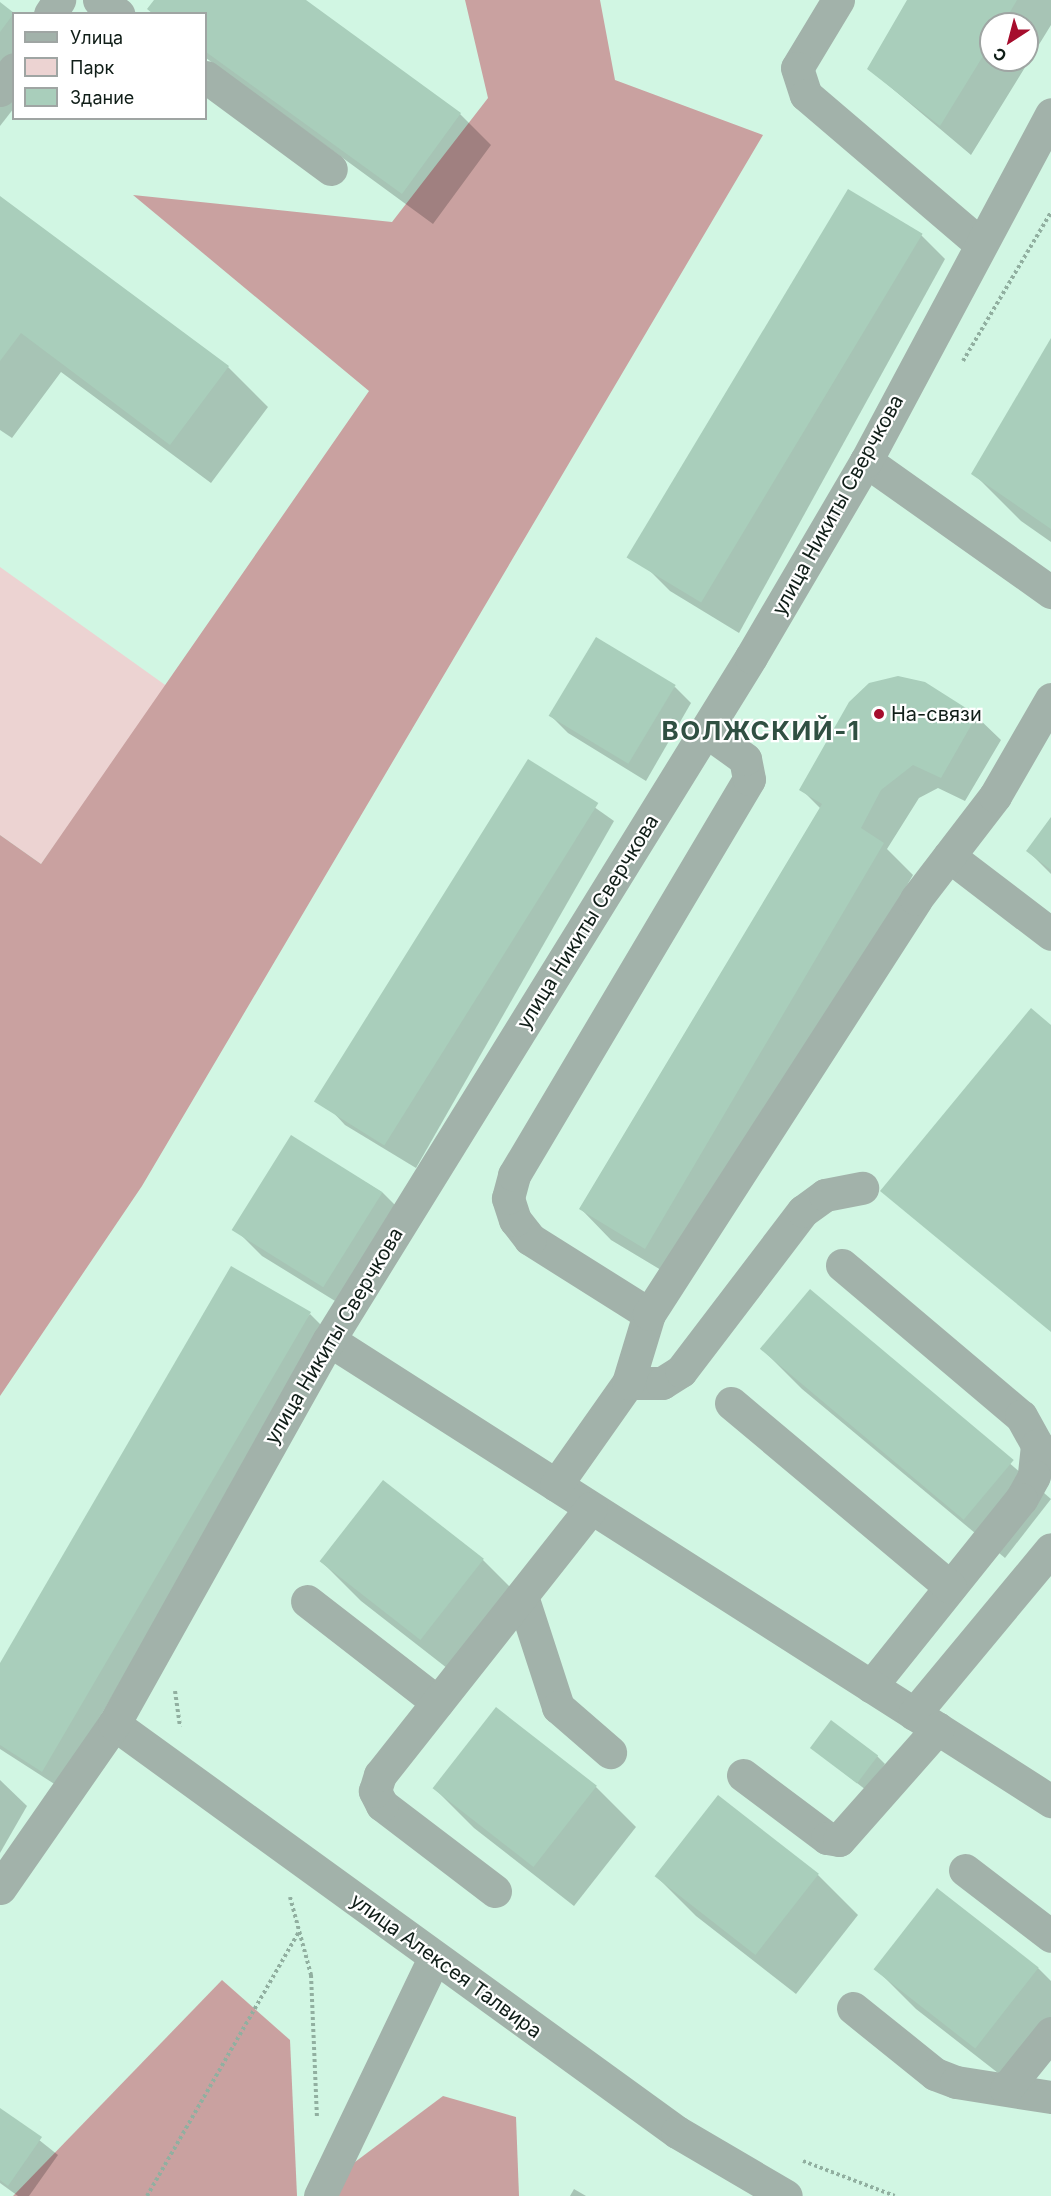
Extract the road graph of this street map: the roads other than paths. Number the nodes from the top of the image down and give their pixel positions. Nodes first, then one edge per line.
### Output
1 (99, 0) edge
2 (130, 0) edge
3 (838, 0) edge
4 (116, 12) edge
5 (121, 12) edge
6 (12, 72) edge
7 (207, 78) edge
8 (0, 90) edge
9 (1051, 114) edge
10 (331, 169) dead end
11 (979, 243) junction
12 (866, 461) junction
13 (1051, 592) edge
14 (1051, 699) edge
15 (706, 731) junction
16 (949, 856) junction
17 (1051, 934) edge
18 (862, 1188) dead end
19 (842, 1265) dead end
20 (649, 1314) junction
21 (329, 1340) junction
22 (628, 1383) junction
23 (731, 1403) dead end
24 (556, 1485) junction
25 (591, 1508) junction
26 (1051, 1549) edge
27 (950, 1587) junction
28 (522, 1596) junction
29 (307, 1601) dead end
30 (871, 1686) junction
31 (438, 1702) junction
32 (926, 1721) junction
33 (114, 1724) junction
34 (610, 1752) dead end
35 (743, 1775) dead end
36 (1051, 1801) edge
37 (965, 1870) dead end
38 (0, 1888) edge
39 (495, 1891) dead end
40 (1051, 1936) edge
41 (434, 1958) junction
42 (853, 2008) dead end
43 (1051, 2033) edge
44 (1006, 2090) junction
45 (1051, 2097) edge
46 (320, 2196) edge
47 (786, 2196) edge

1 - 4 street
2 - 5 street
3 - 11 street
6 - 8 street
7 - 10 street
9 - 11 street, улица Никиты Сверчкова
11 - 12 street, улица Никиты Сверчкова
12 - 13 street
12 - 15 street, улица Никиты Сверчкова
14 - 16 street
15 - 20 street
15 - 21 street, улица Никиты Сверчкова
16 - 17 street
16 - 20 street
18 - 22 street
19 - 27 street
20 - 22 street
21 - 24 street
21 - 33 street, улица Никиты Сверчкова
22 - 24 street
23 - 27 street
24 - 25 street
25 - 28 street
25 - 30 street
26 - 32 street
27 - 30 street
28 - 31 street
28 - 34 street
29 - 31 street
30 - 32 street
31 - 39 street
32 - 35 street
32 - 36 street
33 - 38 street, улица Никиты Сверчкова
33 - 41 street, улица Алексея Талвира
37 - 40 street
41 - 46 street
41 - 47 street, улица Алексея Талвира
42 - 44 street
43 - 44 street
44 - 45 street

